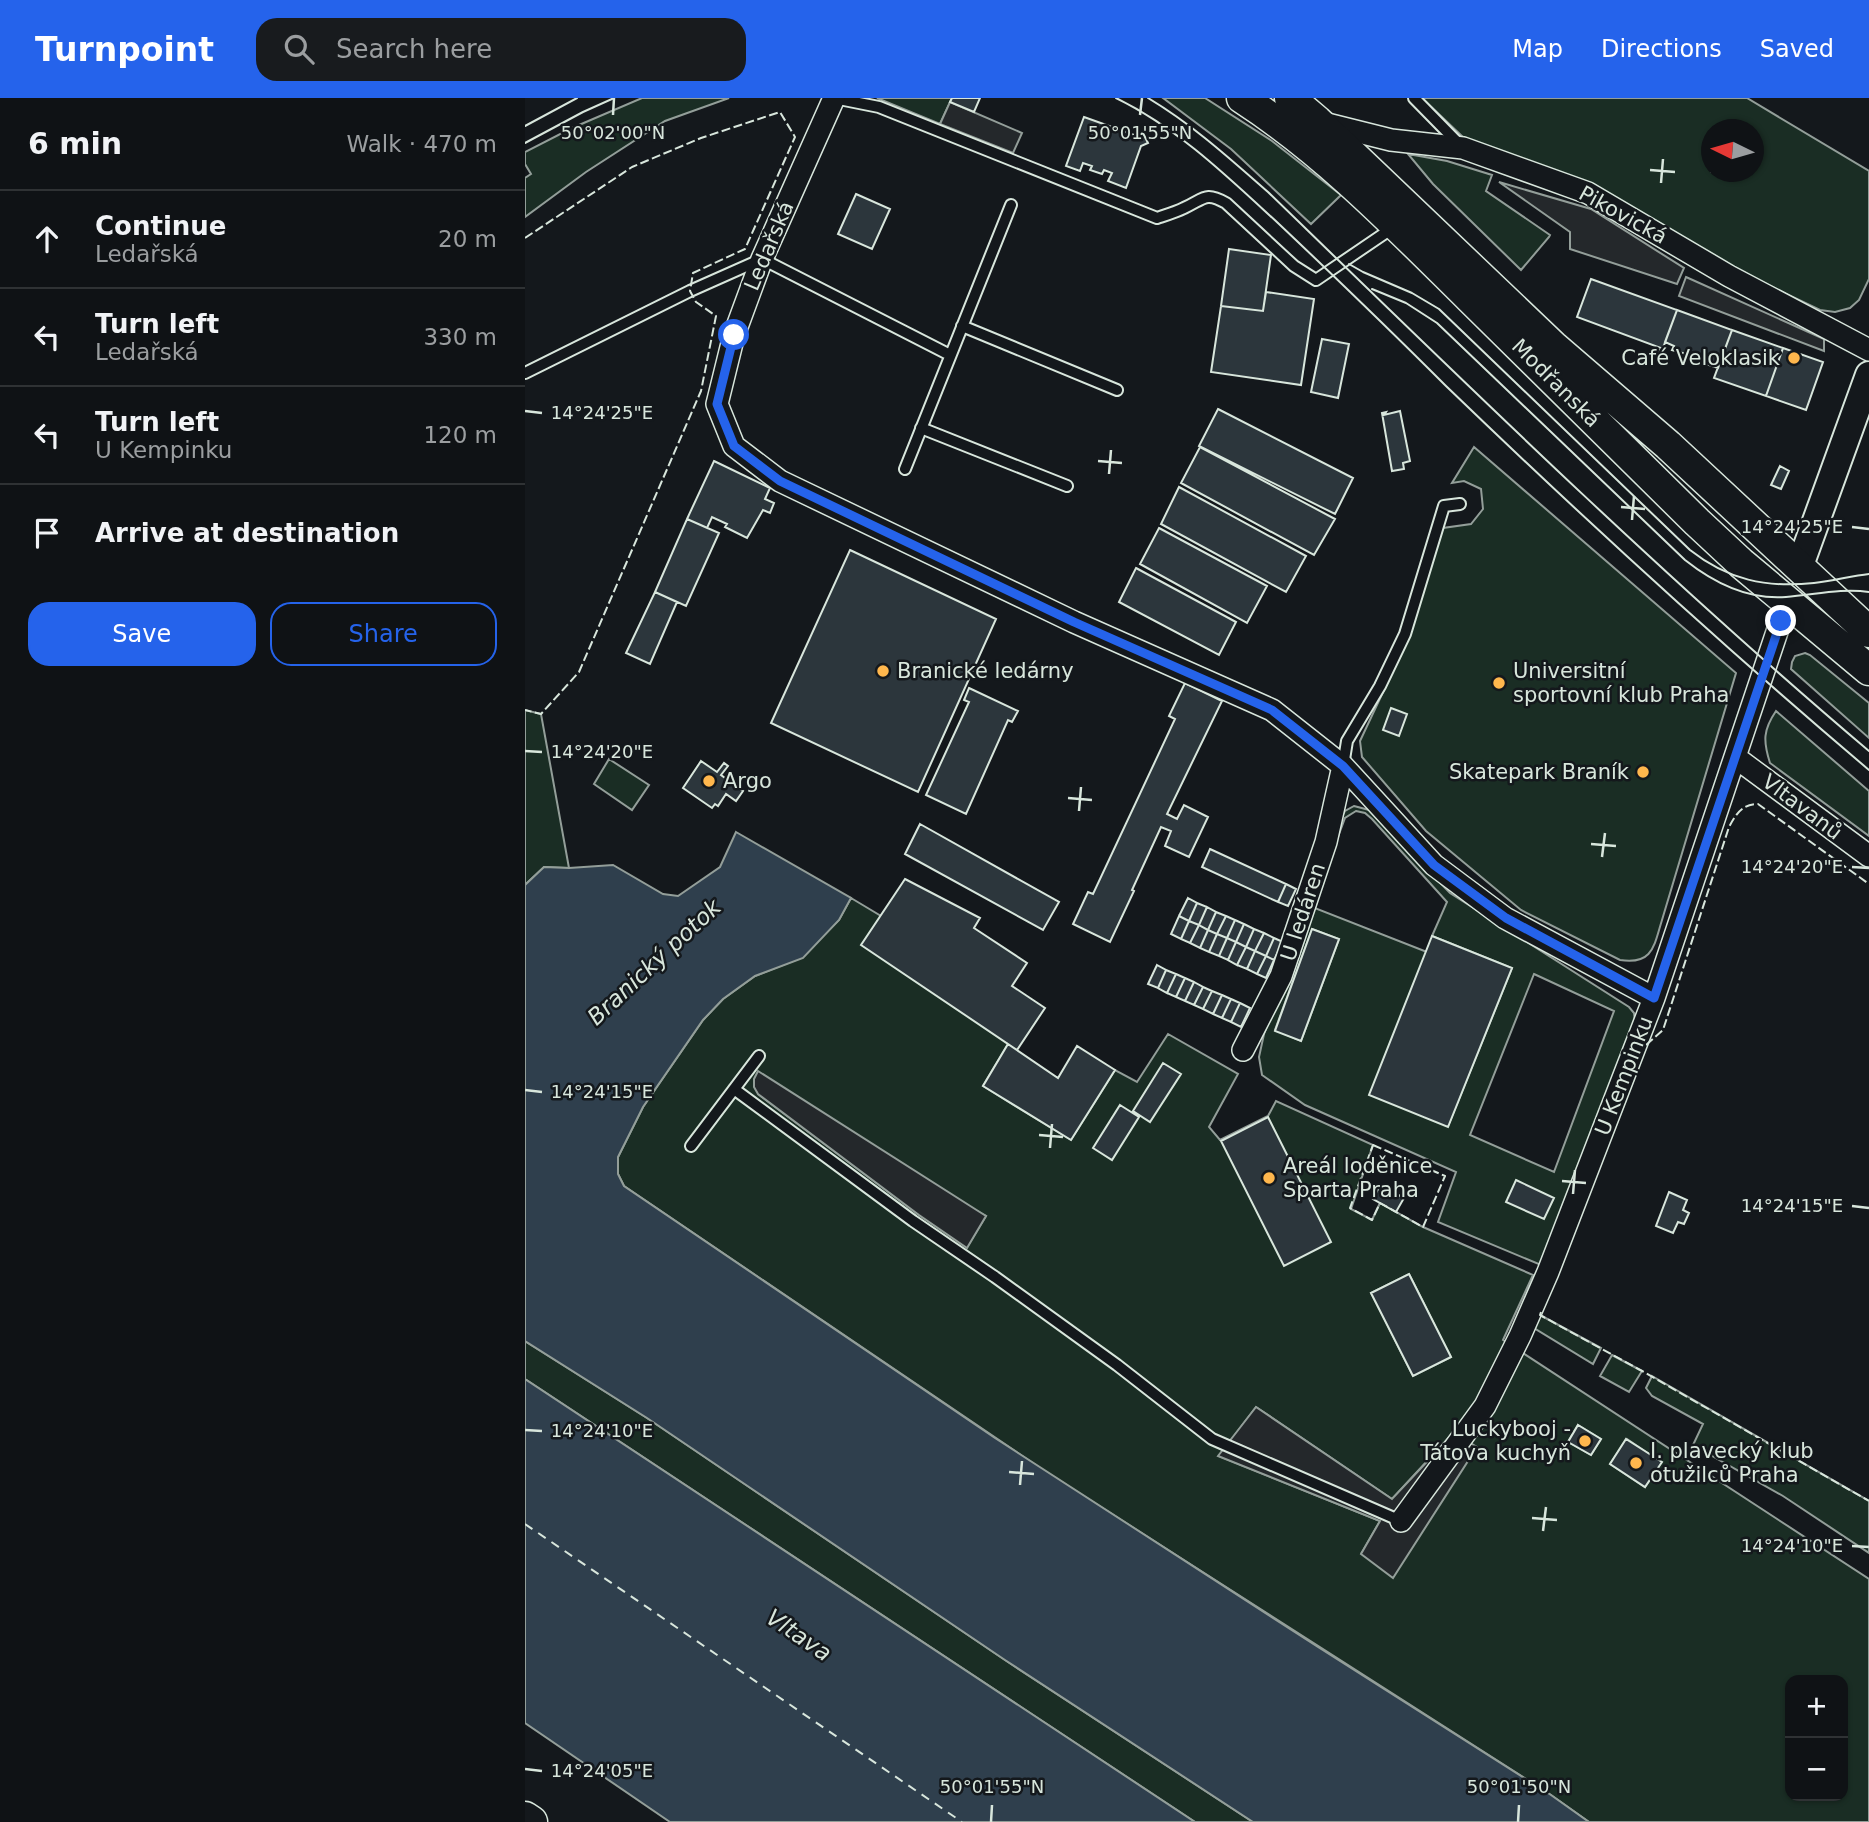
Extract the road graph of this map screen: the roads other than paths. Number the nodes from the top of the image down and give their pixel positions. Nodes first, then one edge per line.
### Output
1 (834, 98) edge
2 (1242, 98) edge
3 (1290, 98) edge
4 (1414, 98) edge
5 (1317, 121) junction
6 (1463, 148) junction
7 (1011, 205) dead end
8 (1396, 225) junction
9 (762, 258) junction
10 (962, 326) junction
11 (1869, 350) edge
12 (950, 355) junction
13 (525, 373) edge
14 (1869, 375) edge
15 (1117, 390) dead end
16 (921, 428) junction
17 (905, 469) dead end
18 (1067, 486) dead end
19 (1460, 504) dead end
20 (1799, 568) junction
21 (1787, 602) junction
22 (1869, 632) edge
23 (1869, 670) edge
24 (1735, 757) junction
25 (1343, 766) junction
26 (1869, 856) edge
27 (1654, 998) junction
28 (1243, 1051) dead end
29 (759, 1056) dead end
30 (734, 1089) junction
31 (691, 1146) dead end
32 (1401, 1521) joint
33 (525, 1818) edge
34 (531, 1822) edge

1 - 8 lane
1 - 9 street, Ledařská
2 - 8 main road, Modřanská
3 - 5 main road, Modřanská
4 - 6 lane
5 - 6 street, Pikovická
5 - 20 main road, Modřanská
6 - 11 street, Pikovická
7 - 10 lane
8 - 21 main road, Modřanská
9 - 12 lane
9 - 13 lane
9 - 25 street, Ledařská
10 - 12 lane
10 - 15 lane
12 - 16 lane
14 - 20 street
16 - 17 lane
16 - 18 lane
19 - 25 lane
20 - 21 main road
20 - 22 main road, Modřanská
21 - 23 main road, Modřanská
21 - 24 street, U Kempinku
24 - 26 street, Vltavanů
24 - 27 street, U Kempinku
25 - 27 street, Ledařská
25 - 28 street, U ledáren
27 - 32 street, U Kempinku
29 - 30 lane
30 - 31 lane
30 - 32 lane
33 - 34 main road

